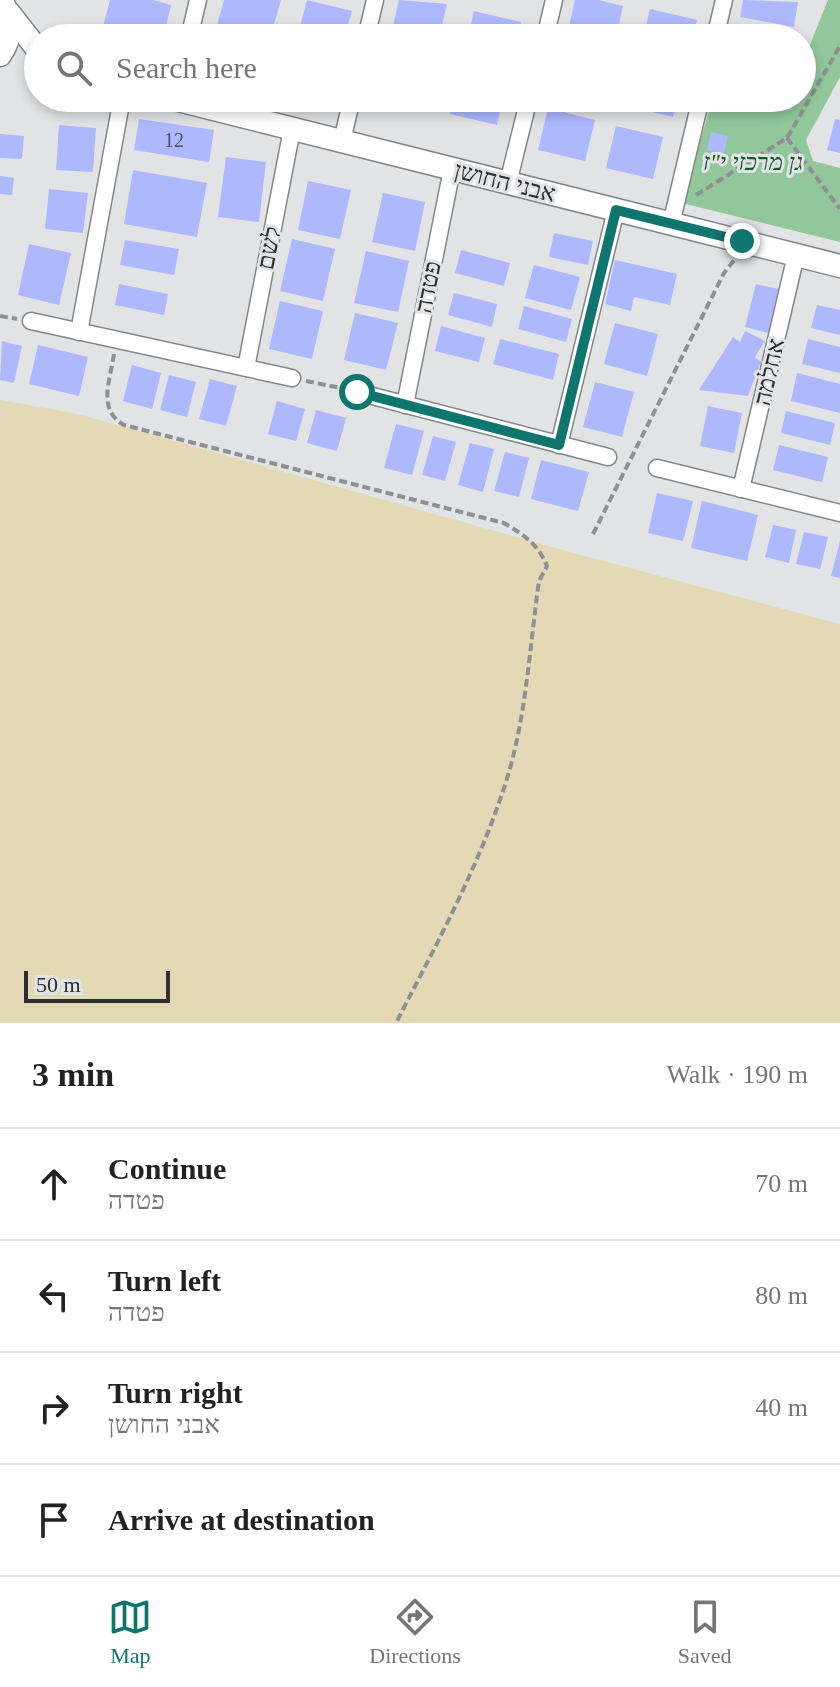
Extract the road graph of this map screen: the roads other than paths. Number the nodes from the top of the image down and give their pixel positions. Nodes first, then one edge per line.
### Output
1 (198, 0) edge
2 (375, 0) edge
3 (554, 0) edge
4 (724, 0) edge
5 (4, 5) edge
6 (192, 24) edge
7 (369, 24) edge
8 (548, 24) edge
9 (718, 24) edge
10 (24, 31) edge
11 (0, 58) edge
12 (24, 59) edge
13 (119, 112) edge
14 (226, 112) edge
15 (349, 112) edge
16 (526, 112) edge
17 (698, 112) edge
18 (292, 129) junction
19 (342, 141) junction
20 (452, 169) junction
21 (508, 183) junction
22 (616, 210) junction
23 (671, 224) junction
24 (796, 255) junction
25 (840, 266) edge
26 (31, 321) dead end
27 (79, 332) junction
28 (246, 368) junction
29 (292, 378) road end
30 (357, 392) road end
31 (405, 405) junction
32 (559, 445) junction
33 (608, 457) road end
34 (657, 468) road end
35 (741, 489) junction
36 (840, 513) edge

1 - 6 street
2 - 7 street
3 - 8 street
4 - 9 street
5 - 10 street
5 - 11 street
11 - 12 street
13 - 27 street
14 - 18 street, אבני החושן
15 - 19 street
16 - 21 street
17 - 23 street
18 - 19 street, אבני החושן
18 - 28 street, לשם
19 - 20 street, אבני החושן
20 - 21 street, אבני החושן
20 - 31 street, פטדה
21 - 22 street, אבני החושן
22 - 23 street, אבני החושן
22 - 32 street
23 - 24 street, אבני החושן
24 - 25 street, אבני החושן
24 - 35 street, אחלמה
26 - 27 street
27 - 28 street
28 - 29 street
30 - 31 street
31 - 32 street
32 - 33 street
34 - 35 street
35 - 36 street

